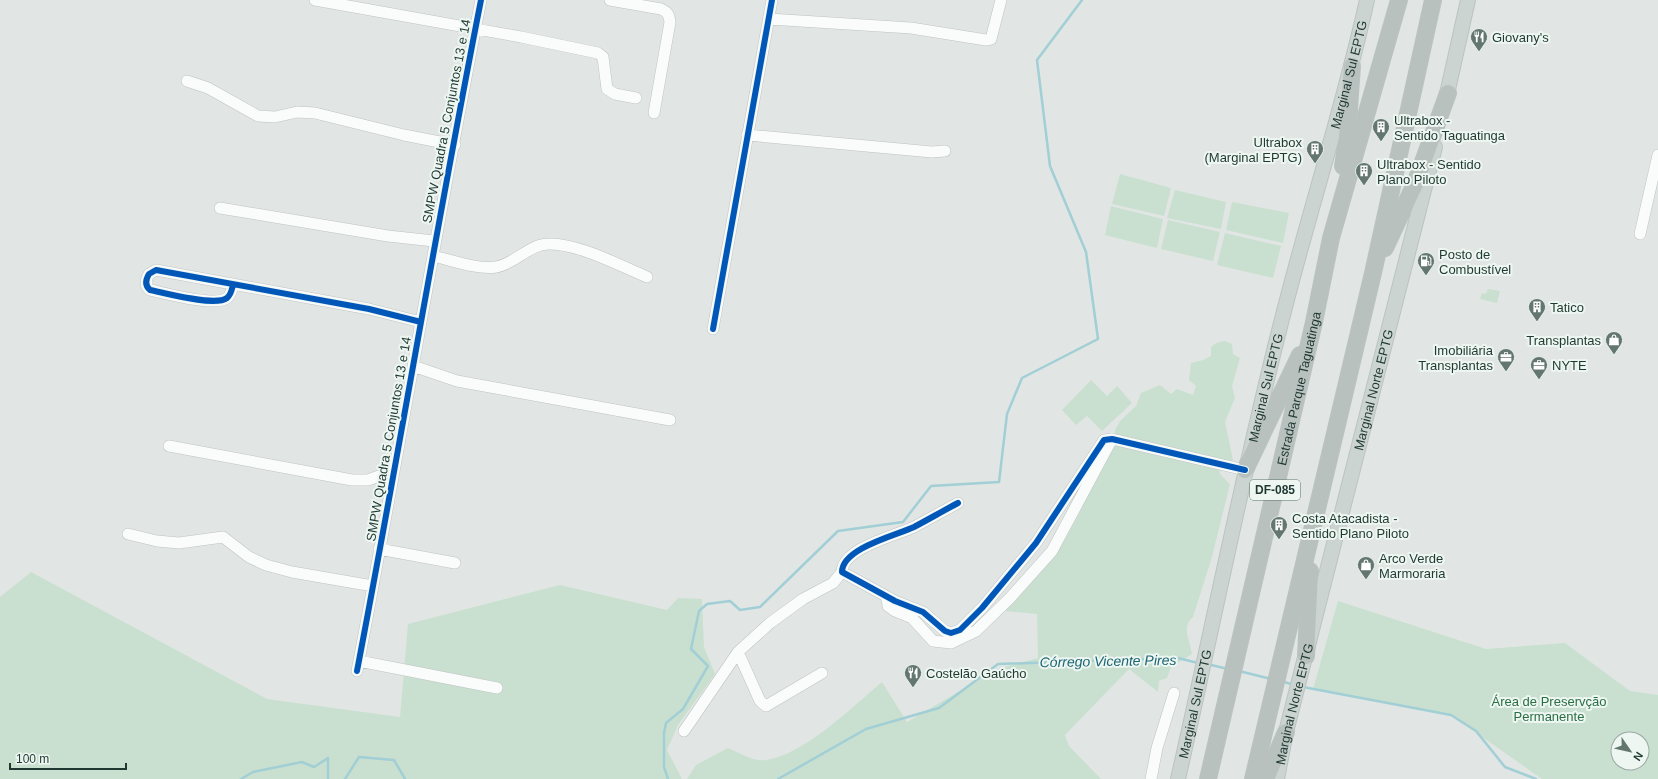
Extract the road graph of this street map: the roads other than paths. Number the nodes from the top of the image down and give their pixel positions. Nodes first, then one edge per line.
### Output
1 (315, 0) edge
2 (481, 0) edge
3 (610, 0) edge
4 (772, 0) edge
5 (1001, 0) edge
6 (1367, 0) edge
7 (1399, 0) edge
8 (1433, 0) edge
9 (1468, 0) edge
10 (769, 19) junction
11 (475, 29) junction
12 (1352, 66) junction
13 (187, 81) dead end
14 (1448, 94) junction
15 (636, 98) dead end
16 (654, 113) dead end
17 (747, 135) junction
18 (455, 145) junction
19 (945, 151) dead end
20 (1658, 155) edge
21 (220, 208) dead end
22 (1640, 234) dead end
23 (1331, 238) junction
24 (434, 241) junction
25 (433, 256) junction
26 (1373, 272) junction
27 (647, 277) dead end
28 (233, 284) junction
29 (421, 322) junction
30 (1314, 322) junction
31 (713, 329) dead end
32 (413, 366) junction
33 (670, 420) dead end
34 (1112, 439) junction
35 (169, 446) dead end
36 (1245, 470) junction
37 (393, 472) junction
38 (958, 503) dead end
39 (1317, 506) junction
40 (128, 534) dead end
41 (379, 549) junction
42 (455, 563) dead end
43 (842, 572) junction
44 (373, 586) junction
45 (887, 597) junction
46 (738, 652) junction
47 (1306, 656) junction
48 (822, 673) dead end
49 (497, 688) dead end
50 (1174, 693) dead end
51 (684, 731) dead end
52 (1286, 732) junction
53 (1151, 779) edge
54 (1178, 779) edge
55 (1208, 779) edge
56 (1253, 779) edge
57 (1266, 779) edge
58 (1276, 779) edge

1 - 11 street
2 - 11 street, SMPW Quadra 5 Conjuntos 13 e 14
3 - 16 street
4 - 10 street
5 - 10 street
6 - 12 main road, Marginal Sul EPTG
7 - 23 highway, Estrada Parque Taguatinga / DF-085
8 - 26 highway, DF-085
9 - 14 main road, Marginal Norte EPTG
10 - 17 street
11 - 15 street
11 - 18 street, SMPW Quadra 5 Conjuntos 13 e 14
12 - 23 highway
12 - 36 main road, Marginal Sul EPTG
13 - 18 street
14 - 26 highway
14 - 47 main road, Marginal Norte EPTG
17 - 19 street
17 - 31 street
18 - 24 street, SMPW Quadra 5 Conjuntos 13 e 14
20 - 22 street
21 - 24 street
23 - 30 highway, Estrada Parque Taguatinga / DF-085
24 - 25 street, SMPW Quadra 5 Conjuntos 13 e 14
25 - 27 street
25 - 29 street, SMPW Quadra 5 Conjuntos 13 e 14
26 - 39 highway, DF-085
28 - 28 street
28 - 29 street
29 - 32 street, SMPW Quadra 5 Conjuntos 13 e 14
30 - 36 highway
30 - 55 highway, Estrada Parque Taguatinga / DF-085
32 - 33 street
32 - 37 street, SMPW Quadra 5 Conjuntos 13 e 14
34 - 36 street
34 - 45 street
34 - 45 street
35 - 37 street
36 - 54 main road, Marginal Sul EPTG
37 - 41 street, SMPW Quadra 5 Conjuntos 13 e 14
38 - 43 street
39 - 47 highway
39 - 56 highway, DF-085
40 - 44 street
41 - 42 street
41 - 44 street, SMPW Quadra 5 Conjuntos 13 e 14
43 - 45 street
43 - 46 street
44 - 49 street, SMPW Quadra 5 Conjuntos 13 e 14
46 - 48 street
46 - 51 street
47 - 52 main road, Marginal Norte EPTG
50 - 53 street
52 - 57 highway
52 - 58 main road, Marginal Norte EPTG

